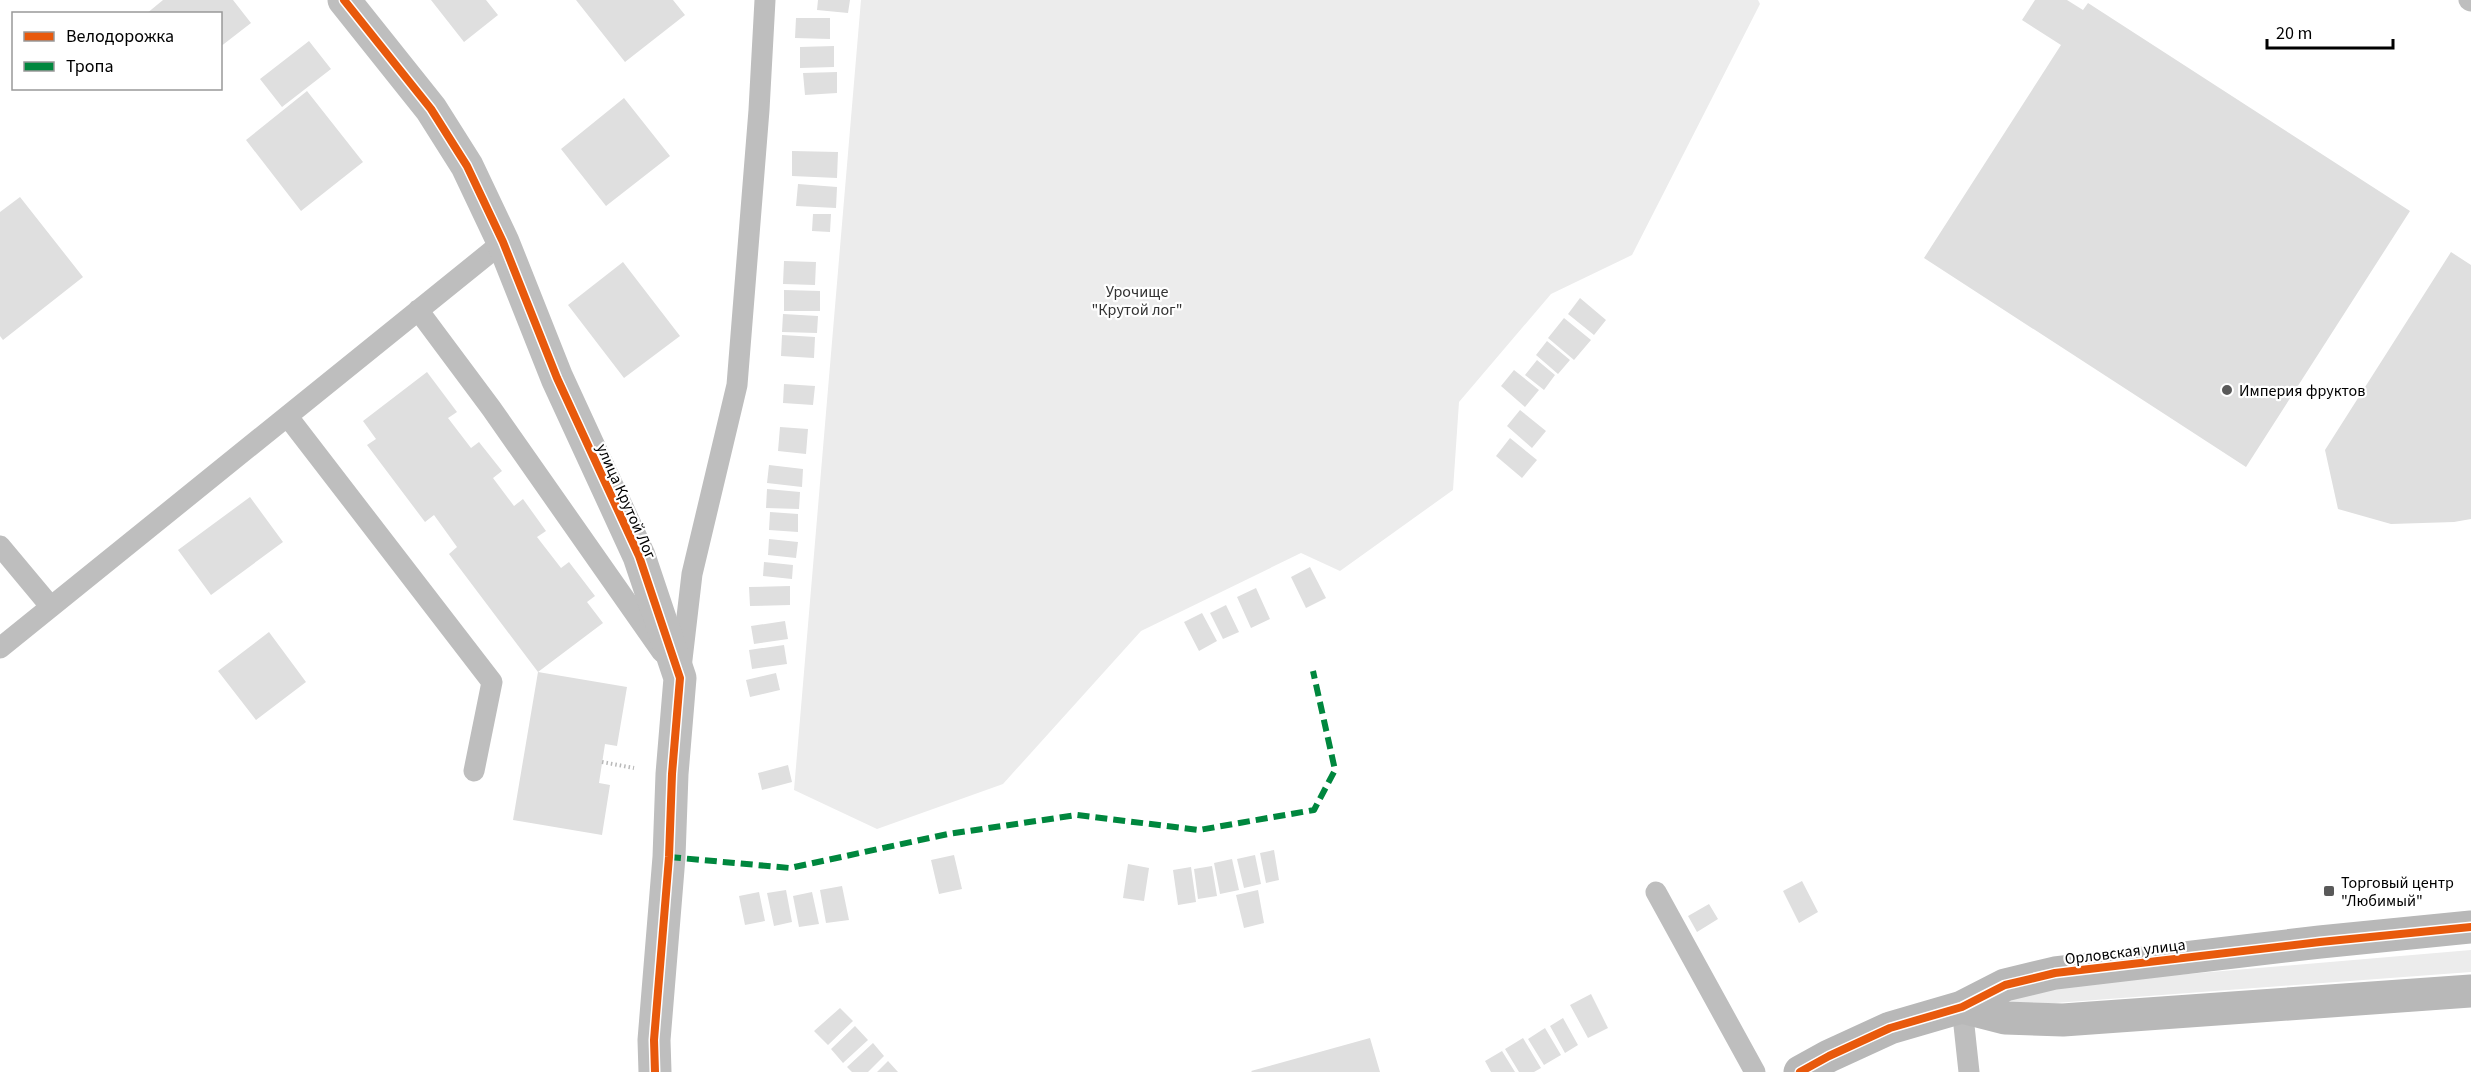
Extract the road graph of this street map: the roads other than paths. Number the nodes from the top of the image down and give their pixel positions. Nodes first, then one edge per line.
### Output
1 (344, 0) edge
2 (765, 0) edge
3 (503, 242) junction
4 (418, 310) junction
5 (288, 417) junction
6 (0, 546) edge
7 (51, 607) junction
8 (0, 648) edge
9 (680, 678) junction
10 (474, 771) dead end
11 (1656, 892) dead end
12 (2471, 927) edge
13 (2471, 991) edge
14 (1962, 1007) junction
15 (656, 1072) edge
16 (1755, 1072) edge
17 (1800, 1072) edge
18 (1969, 1072) edge

1 - 3 street, улица Крутой Лог
2 - 9 lane
3 - 4 lane
3 - 9 street, улица Крутой Лог
4 - 5 lane
4 - 9 lane
5 - 7 lane
5 - 10 lane
6 - 7 lane
7 - 8 lane
9 - 15 street, улица Крутой Лог
11 - 16 lane
12 - 14 street, Орловская улица
13 - 14 street
14 - 17 street, Орловская улица
14 - 18 lane

